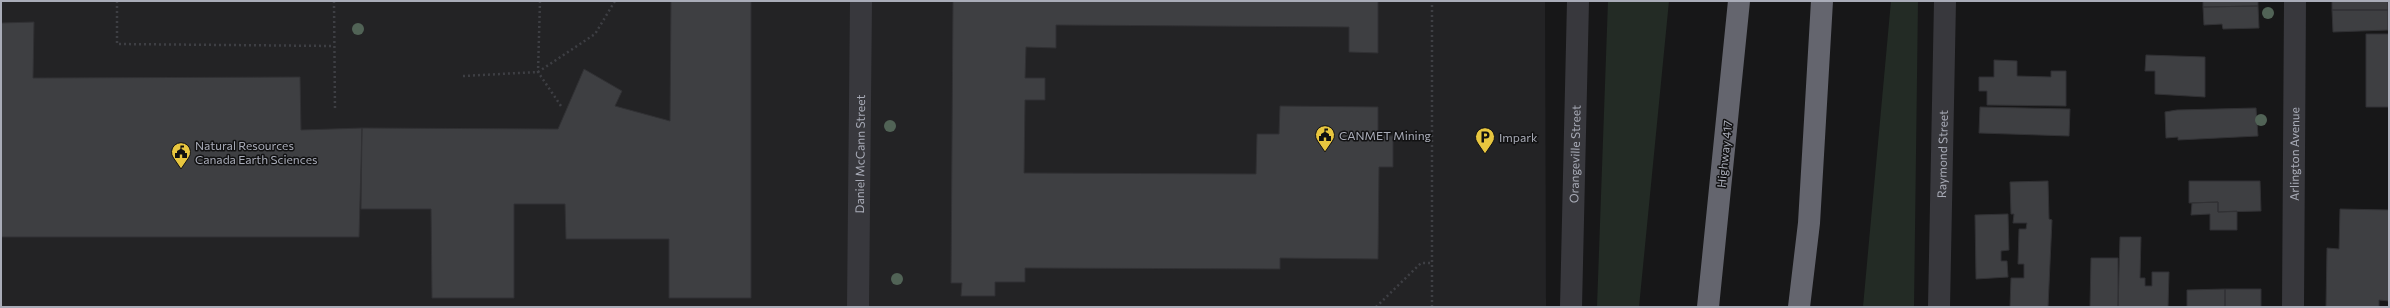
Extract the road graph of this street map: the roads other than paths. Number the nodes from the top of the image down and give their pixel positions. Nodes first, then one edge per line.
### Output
1 (860, 1) edge
2 (1578, 1) edge
3 (1740, 1) edge
4 (1822, 1) edge
5 (1945, 1) edge
6 (2295, 1) edge
7 (1809, 223) junction
8 (858, 307) edge
9 (1571, 307) edge
10 (1708, 307) edge
11 (1799, 307) edge
12 (1809, 307) edge
13 (1939, 307) edge
14 (2293, 307) edge

1 - 8 street, Daniel McCann Street
2 - 9 street, Orangeville Street
3 - 10 highway, Highway 417
4 - 7 highway
5 - 13 street, Raymond Street
6 - 14 street, Arlington Avenue
7 - 11 highway
7 - 12 highway

